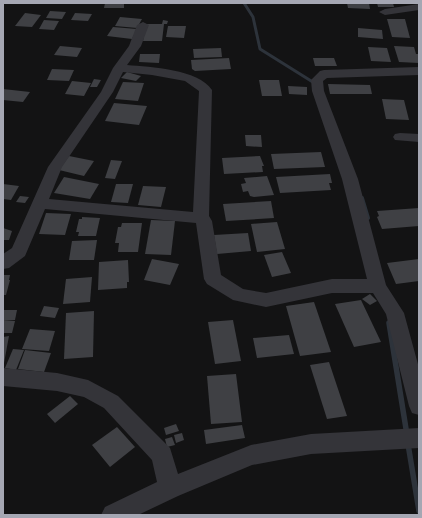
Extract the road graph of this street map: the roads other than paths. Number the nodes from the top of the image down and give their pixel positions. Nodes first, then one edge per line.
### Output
1 (419, 7) edge
2 (385, 12) dead end
3 (143, 25) dead end
4 (119, 68) junction
5 (419, 71) edge
6 (400, 137) dead end
7 (419, 138) edge
8 (39, 204) junction
9 (201, 218) junction
10 (3, 263) edge
11 (378, 286) junction
12 (3, 377) edge
13 (419, 406) edge
14 (419, 438) edge
15 (170, 488) junction
16 (113, 515) edge

1 - 2 street
3 - 4 street
4 - 8 street
4 - 9 street
5 - 11 street
6 - 7 street
8 - 9 street
8 - 10 street
9 - 11 street
11 - 13 street
12 - 15 street
14 - 15 street
15 - 16 street

